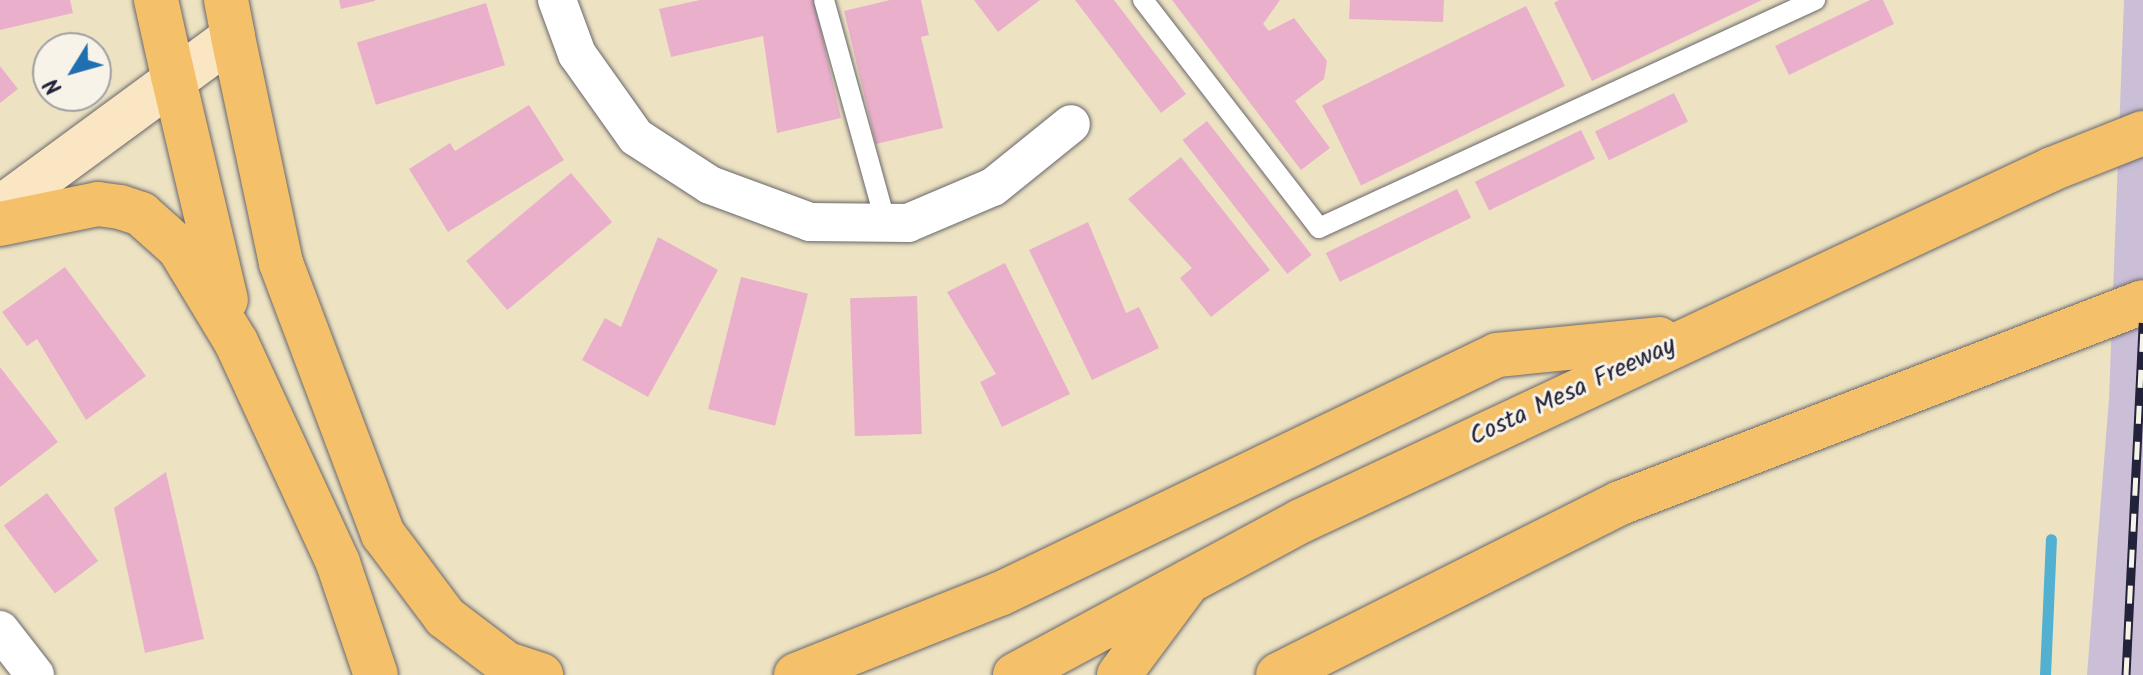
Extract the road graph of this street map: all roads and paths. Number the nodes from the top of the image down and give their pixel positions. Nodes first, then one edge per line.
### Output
1 (156, 0) edge
2 (557, 0) edge
3 (824, 0) edge
4 (1143, 0) edge
5 (1815, 0) edge
6 (230, 18) edge
7 (173, 76) junction
8 (1071, 124) dead end
9 (2143, 133) edge
10 (0, 208) edge
11 (886, 223) junction
12 (0, 224) edge
13 (2143, 302) edge
14 (1689, 337) junction
15 (236, 342) junction
16 (1194, 573) junction
17 (0, 630) edge
18 (35, 675) edge
19 (376, 675) edge
20 (541, 675) edge
21 (796, 675) edge
22 (1015, 675) edge
23 (1119, 675) edge
24 (1278, 675) edge

1 - 7 main road
2 - 11 street
3 - 11 lane
4 - 5 lane
6 - 7 main road
6 - 20 main road
7 - 10 main road
7 - 15 main road
8 - 11 street
9 - 14 main road, Costa Mesa Freeway
12 - 15 main road
13 - 24 main road
14 - 16 main road, Costa Mesa Freeway
14 - 21 main road
15 - 19 main road
16 - 22 main road, Costa Mesa Freeway
16 - 23 main road
17 - 18 street

